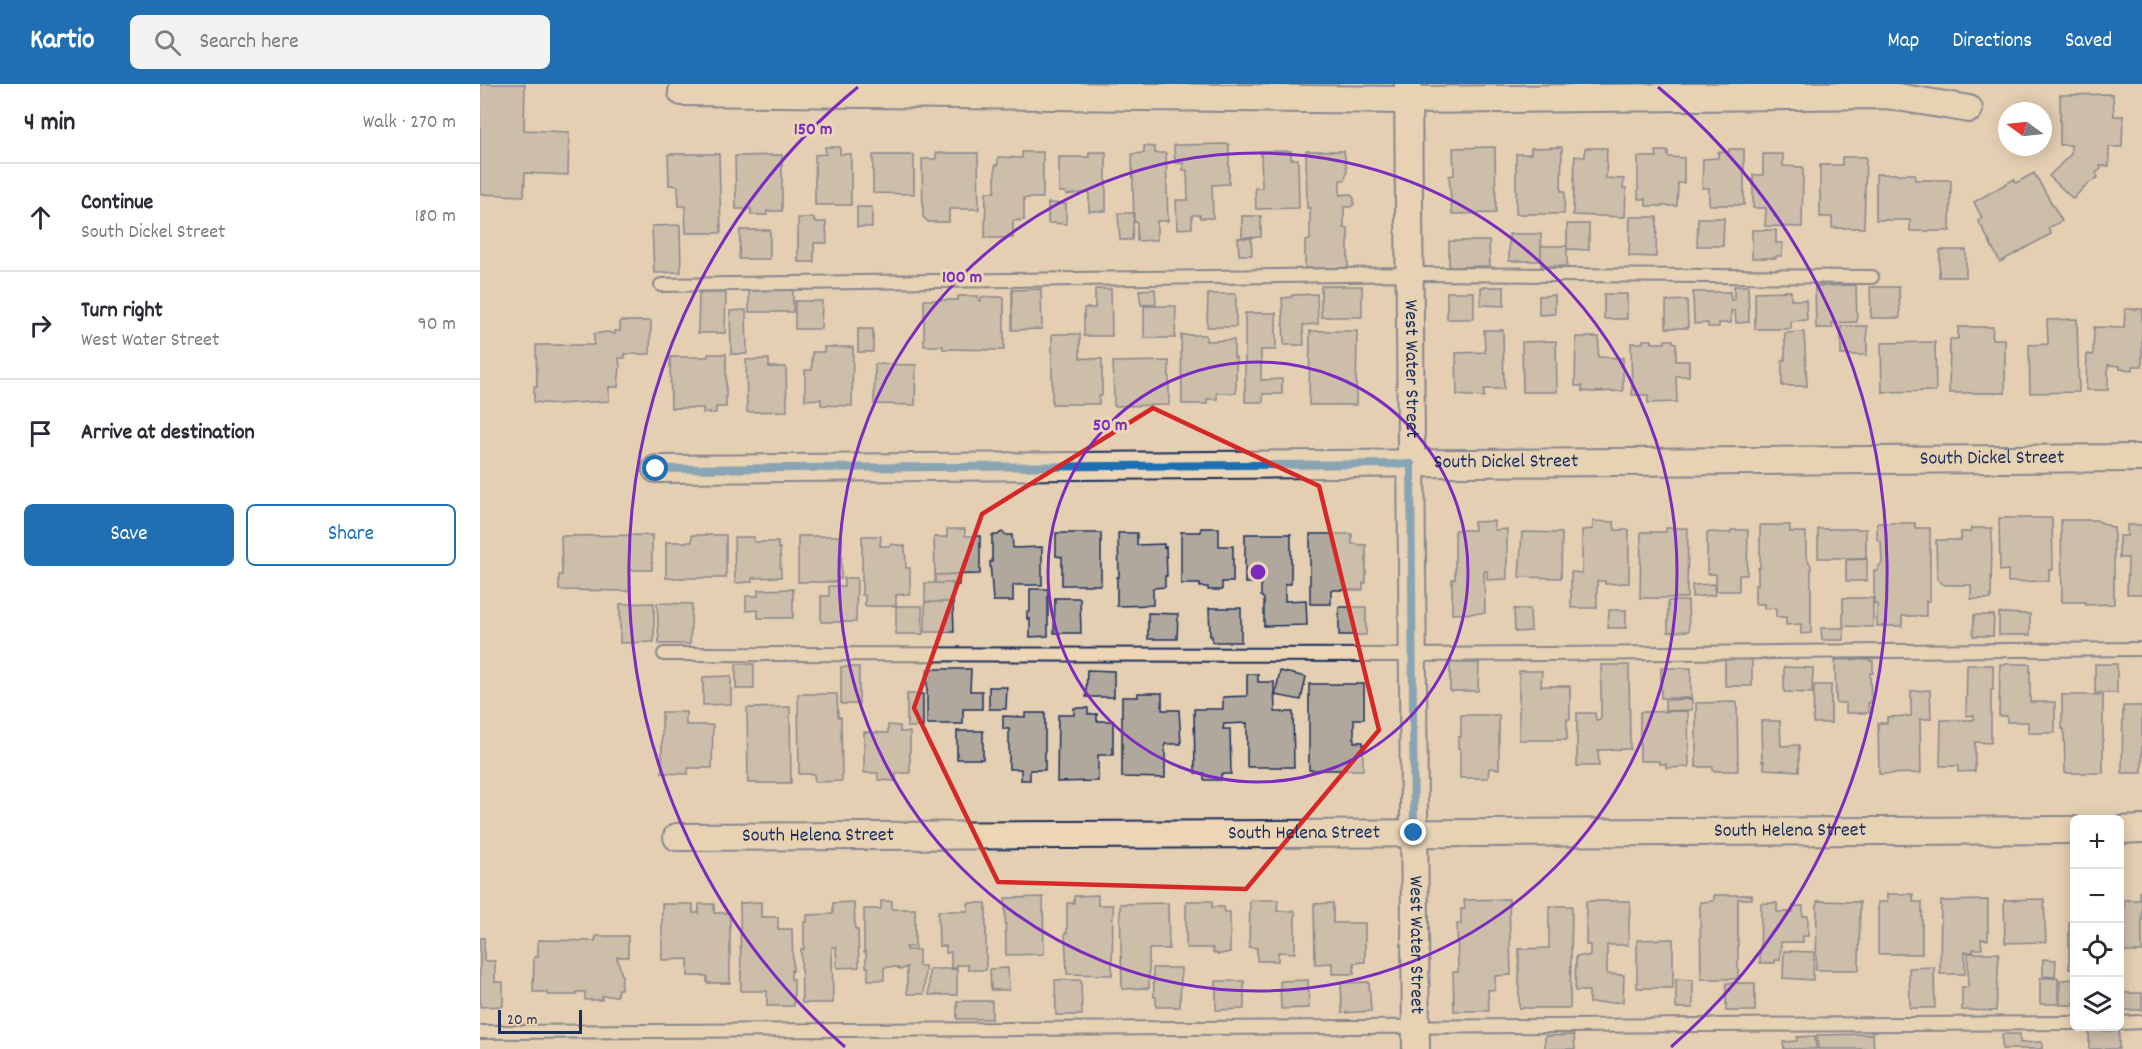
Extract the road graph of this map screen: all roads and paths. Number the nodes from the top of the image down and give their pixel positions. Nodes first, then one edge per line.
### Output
1 (682, 92) dead end
2 (1408, 92) edge
3 (1969, 109) dead end
4 (1410, 274) junction
5 (1872, 277) dead end
6 (661, 285) dead end
7 (2142, 458) edge
8 (1411, 464) junction
9 (656, 469) dead end
10 (2142, 649) edge
11 (664, 654) dead end
12 (1413, 655) junction
13 (2070, 830) edge
14 (2124, 830) edge
15 (2142, 830) edge
16 (1414, 833) junction
17 (677, 837) dead end
18 (2142, 1022) edge
19 (2070, 1023) edge
20 (2124, 1023) edge
21 (480, 1032) edge
22 (1416, 1038) edge

1 - 2 street
2 - 3 street
2 - 4 street, West Water Street
4 - 5 lane
4 - 6 lane
4 - 8 street, West Water Street
7 - 8 street, South Dickel Street
8 - 9 street, South Dickel Street
8 - 12 street, West Water Street
10 - 12 lane
11 - 12 lane
12 - 16 street, West Water Street
13 - 16 street, South Helena Street
14 - 15 street
16 - 17 street, South Helena Street
16 - 22 street, West Water Street
18 - 20 lane
19 - 22 lane
21 - 22 lane

